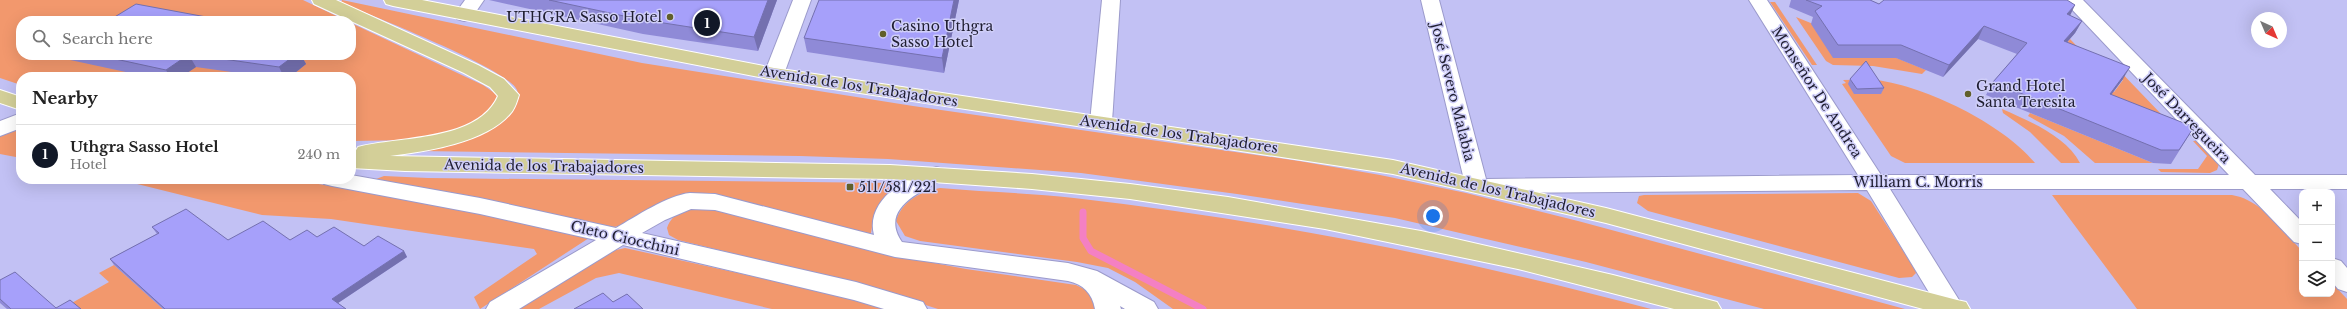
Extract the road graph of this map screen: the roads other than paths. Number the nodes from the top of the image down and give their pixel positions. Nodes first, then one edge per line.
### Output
1 (321, 0) edge
2 (393, 0) edge
3 (802, 0) edge
4 (1111, 0) edge
5 (1430, 0) edge
6 (1758, 0) edge
7 (2072, 0) edge
8 (470, 7) edge
9 (356, 16) edge
10 (356, 16) edge
11 (774, 74) junction
12 (0, 96) edge
13 (16, 102) edge
14 (16, 122) edge
15 (1101, 122) junction
16 (0, 129) edge
17 (356, 152) edge
18 (356, 161) edge
19 (936, 174) junction
20 (1874, 182) junction
21 (2250, 182) junction
22 (2347, 182) edge
23 (356, 183) edge
24 (1483, 185) junction
25 (2299, 233) edge
26 (618, 236) junction
27 (896, 249) junction
28 (2335, 270) edge
29 (1088, 277) junction
30 (2347, 283) edge
31 (1954, 308) edge
32 (499, 309) edge
33 (914, 309) edge
34 (1108, 309) edge
35 (1145, 309) edge
36 (1708, 309) edge

1 - 10 main road
2 - 8 main road, Avenida de los Trabajadores
3 - 11 street
4 - 15 street
5 - 24 street, José Severo Malabia
6 - 20 street, Monseñor De Andrea
7 - 21 street, José Darregueira
8 - 11 main road, Avenida de los Trabajadores
9 - 17 main road
11 - 15 main road, Avenida de los Trabajadores
12 - 13 main road
14 - 16 street
15 - 24 main road, Avenida de los Trabajadores
18 - 19 main road, Avenida de los Trabajadores
19 - 27 street
19 - 36 main road, Avenida de los Trabajadores
20 - 21 street, William C. Morris
20 - 24 street, William C. Morris
20 - 31 street, Monseñor De Andrea
21 - 22 street, William C. Morris
21 - 25 street, José Darregueira
23 - 26 street, Cleto Ciocchini
24 - 31 main road, Avenida de los Trabajadores
26 - 27 street
26 - 32 street
26 - 33 street, Cleto Ciocchini
27 - 29 street
28 - 30 street
29 - 34 street
29 - 35 street

